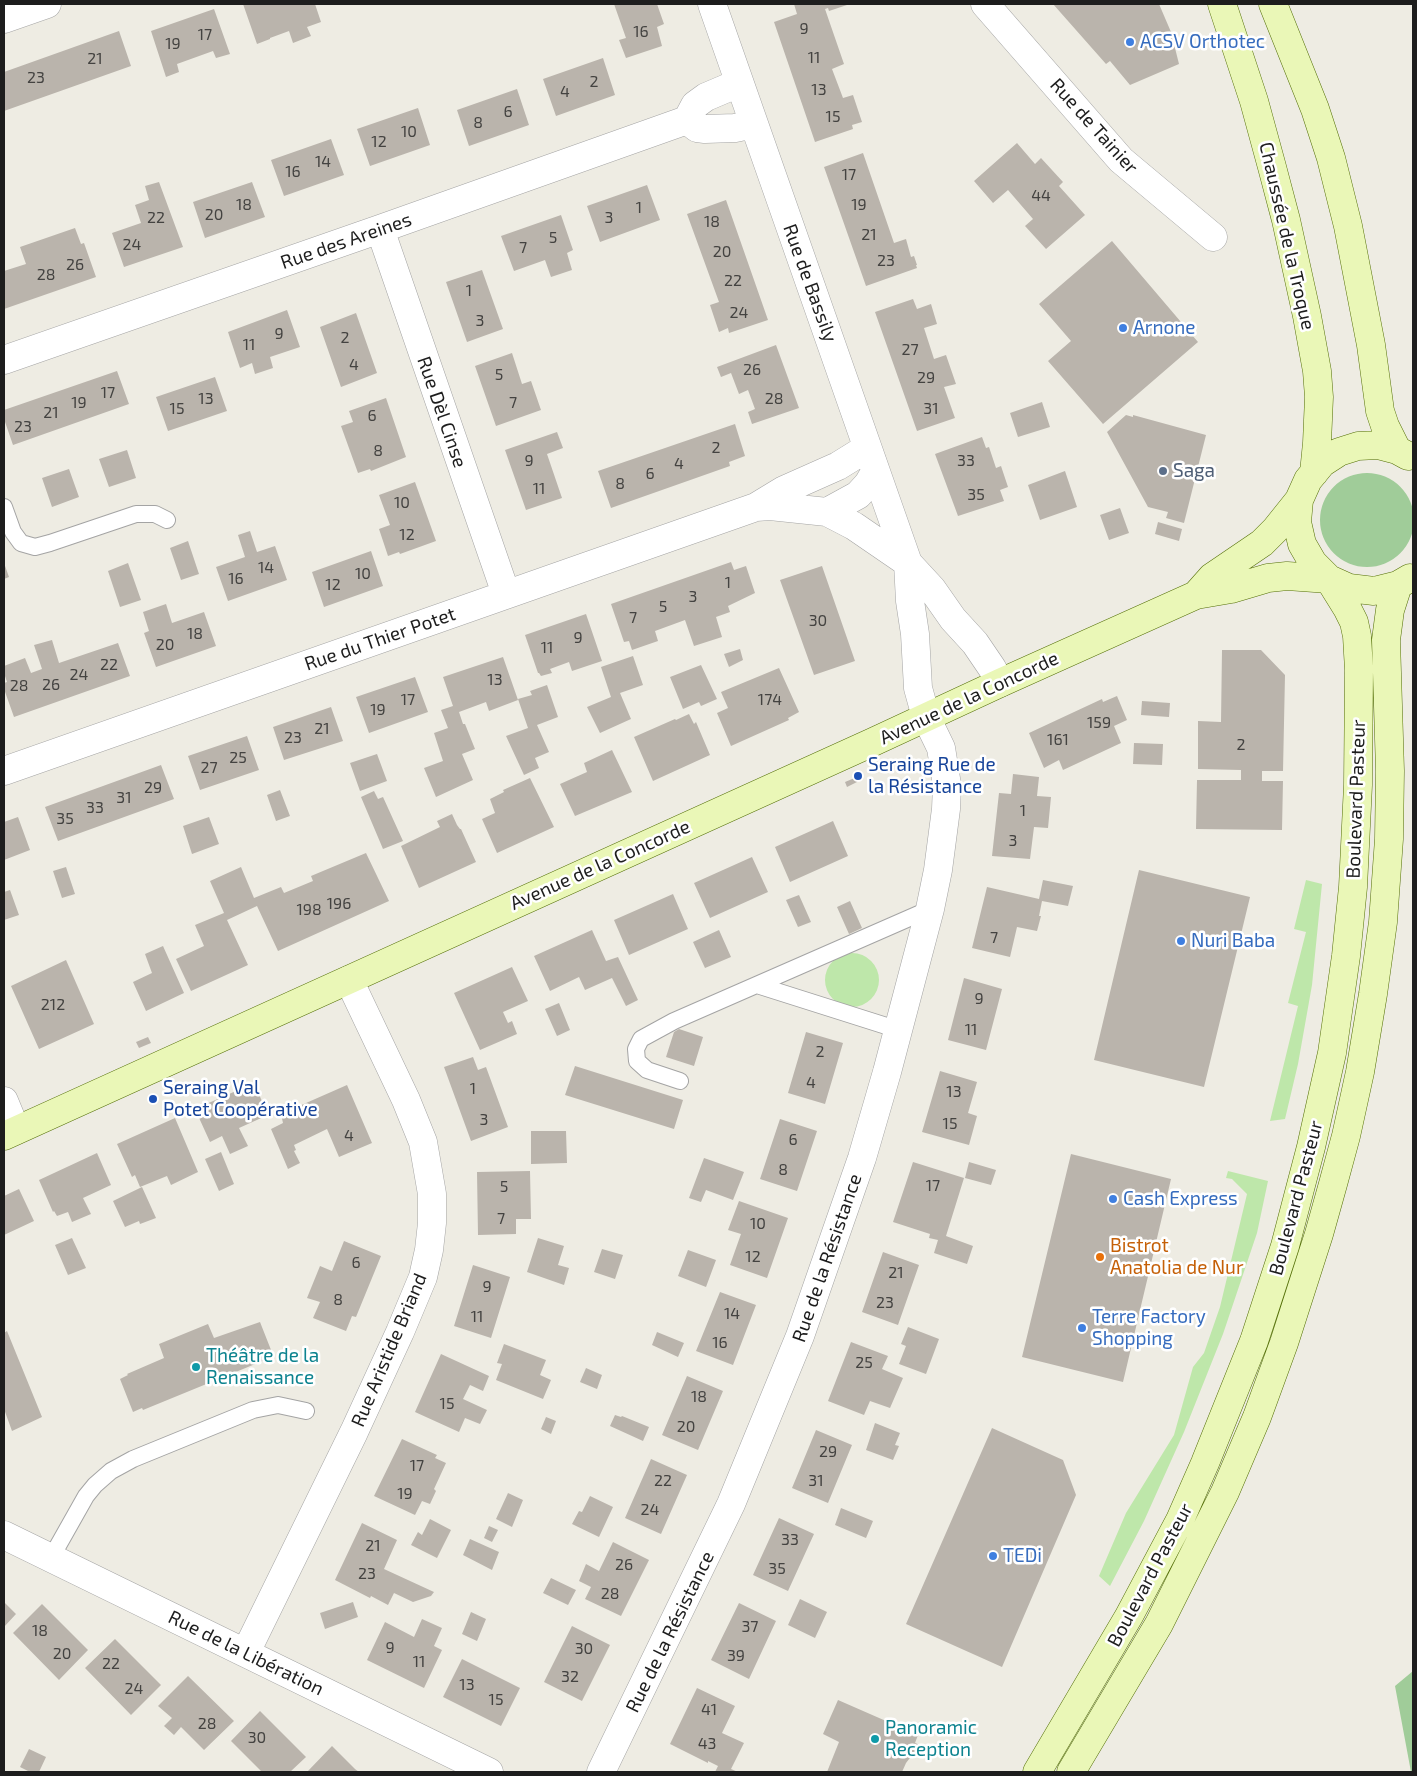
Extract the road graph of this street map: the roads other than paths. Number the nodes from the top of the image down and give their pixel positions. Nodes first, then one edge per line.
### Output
1 (47, 4) edge
2 (712, 4) edge
3 (985, 4) edge
4 (1222, 4) edge
5 (1272, 4) edge
6 (4, 19) edge
7 (739, 83) junction
8 (687, 120) junction
9 (754, 124) junction
10 (380, 229) junction
11 (1213, 237) dead end
12 (4, 360) edge
13 (1405, 455) edge
14 (871, 460) junction
15 (1314, 473) junction
16 (1299, 500) junction
17 (4, 507) edge
18 (756, 507) junction
19 (827, 512) junction
20 (168, 520) dead end
21 (908, 563) junction
22 (1329, 578) junction
23 (1406, 581) edge
24 (506, 594) junction
25 (1196, 595) junction
26 (1000, 683) junction
27 (926, 717) junction
28 (4, 771) edge
29 (930, 909) junction
30 (349, 980) junction
31 (758, 985) junction
32 (899, 1030) junction
33 (680, 1081) dead end
34 (4, 1101) edge
35 (10, 1133) edge
36 (306, 1411) dead end
37 (4, 1534) edge
38 (52, 1558) junction
39 (246, 1652) junction
40 (488, 1772) edge
41 (601, 1772) edge
42 (1037, 1772) edge
43 (1071, 1772) edge

1 - 6 street
2 - 7 street, Rue de Bassily
3 - 11 street, Rue de Tainier
4 - 15 street, Chaussée de la Troque
5 - 13 street
7 - 8 street
7 - 9 street, Rue de Bassily
8 - 9 street
8 - 10 street, Rue des Areines
9 - 14 street, Rue de Bassily
10 - 12 street, Rue des Areines
10 - 24 street, Rue Dèl Cinse
13 - 15 street
14 - 18 street, Rue du Thier Potet
14 - 19 street
14 - 21 street, Rue de Bassily
15 - 16 street
16 - 22 street
16 - 25 street, Avenue de la Concorde
17 - 20 lane
18 - 19 street, Rue du Thier Potet
18 - 24 street, Rue du Thier Potet
19 - 21 street, Rue du Thier Potet
21 - 26 street, Rue de Bassily
21 - 27 street, Rue de Bassily
22 - 23 street
22 - 25 street, Avenue de la Concorde
22 - 42 street, Boulevard Pasteur
23 - 43 street, Boulevard Pasteur
24 - 28 street, Rue du Thier Potet
25 - 26 street, Avenue de la Concorde
26 - 27 street, Avenue de la Concorde
27 - 29 street, Rue de la Résistance
27 - 30 street, Avenue de la Concorde
29 - 31 lane
29 - 32 street, Rue de la Résistance
30 - 35 street, Avenue de la Concorde
30 - 39 street, Rue Aristide Briand
31 - 32 lane
31 - 33 lane
32 - 41 street, Rue de la Résistance
34 - 35 street
36 - 38 lane
37 - 38 street, Rue de la Libération
38 - 39 street, Rue de la Libération
39 - 40 street, Rue de la Libération

